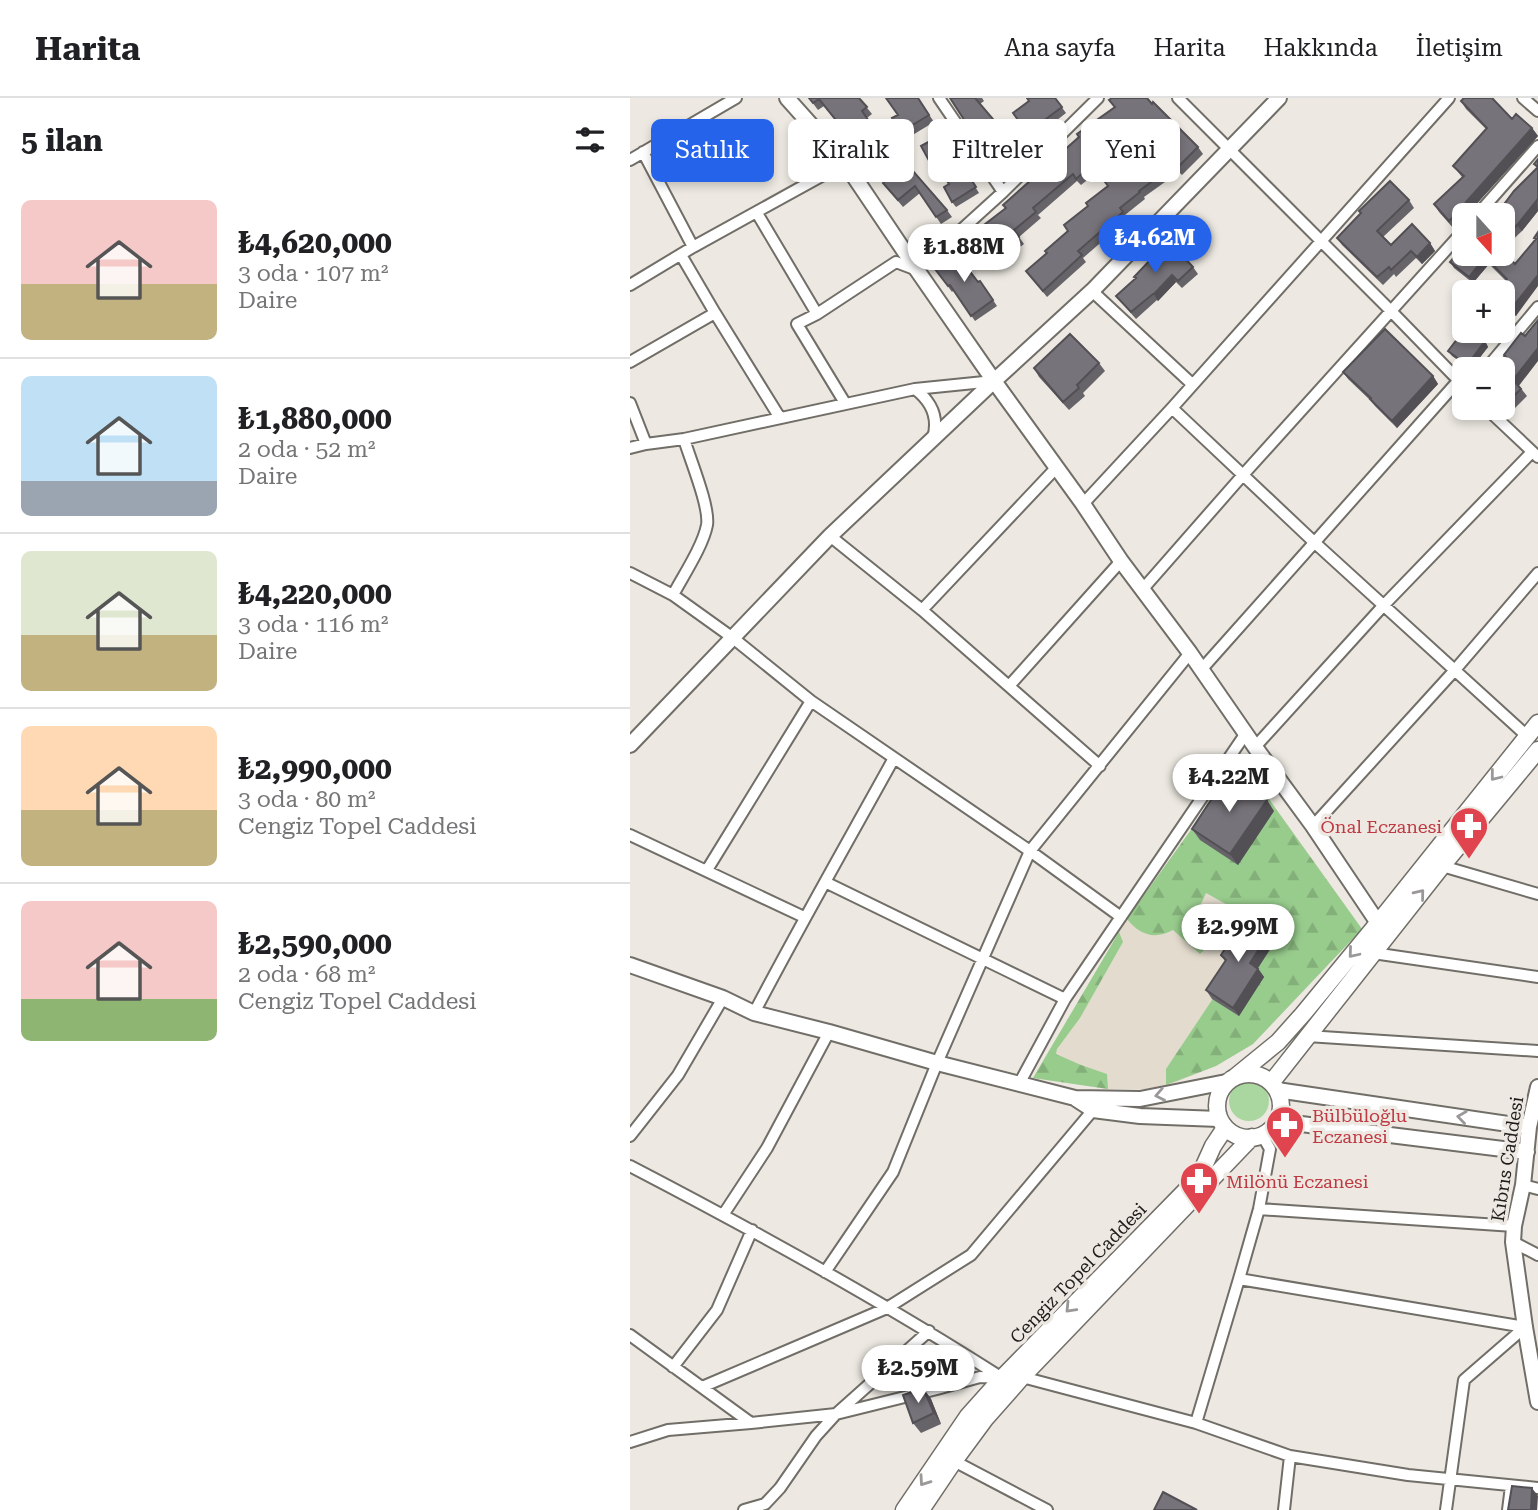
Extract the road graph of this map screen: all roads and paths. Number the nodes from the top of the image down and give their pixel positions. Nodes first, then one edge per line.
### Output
1 (736, 98) edge
2 (787, 98) edge
3 (939, 98) edge
4 (1098, 98) edge
5 (1178, 98) edge
6 (1279, 98) edge
7 (1448, 98) edge
8 (1523, 98) edge
9 (1085, 102) edge
10 (1538, 111) edge
11 (806, 119) edge
12 (1538, 146) edge
13 (1229, 151) junction
14 (643, 152) junction
15 (630, 160) edge
16 (812, 182) edge
17 (858, 182) edge
18 (1003, 192) junction
19 (1488, 203) edge
20 (757, 213) junction
21 (1321, 240) junction
22 (1452, 243) edge
23 (692, 247) junction
24 (681, 254) junction
25 (916, 270) junction
26 (630, 285) edge
27 (1092, 291) junction
28 (1538, 307) edge
29 (1391, 311) junction
30 (715, 313) junction
31 (817, 314) junction
32 (1496, 357) edge
33 (630, 362) edge
34 (1452, 375) edge
35 (994, 381) junction
36 (1192, 384) junction
37 (915, 389) junction
38 (1452, 394) edge
39 (630, 403) edge
40 (845, 403) junction
41 (1172, 408) junction
42 (780, 418) junction
43 (1499, 420) edge
44 (684, 439) junction
45 (933, 440) junction
46 (646, 444) junction
47 (630, 448) edge
48 (1535, 454) edge
49 (1056, 468) junction
50 (1242, 476) junction
51 (1083, 504) junction
52 (830, 537) junction
53 (1314, 542) junction
54 (1121, 561) junction
55 (630, 573) edge
56 (1538, 573) edge
57 (1142, 590) junction
58 (673, 595) junction
59 (1383, 606) junction
60 (922, 610) junction
61 (733, 638) junction
62 (1190, 653) junction
63 (1201, 670) junction
64 (1454, 671) junction
65 (1009, 686) junction
66 (811, 701) junction
67 (1538, 723) edge
68 (1246, 733) junction
69 (1527, 736) junction
70 (630, 745) edge
71 (1255, 747) junction
72 (1538, 750) edge
73 (894, 758) junction
74 (1100, 766) junction
75 (1313, 826) junction
76 (630, 835) edge
77 (1030, 851) junction
78 (1442, 866) junction
79 (707, 870) junction
80 (825, 882) junction
81 (1538, 894) edge
82 (1121, 916) junction
83 (804, 917) junction
84 (1378, 923) junction
85 (1373, 953) junction
86 (983, 960) junction
87 (630, 964) edge
88 (1538, 977) edge
89 (723, 998) junction
90 (1065, 999) junction
91 (754, 1013) junction
92 (829, 1031) junction
93 (1307, 1036) junction
94 (1538, 1051) edge
95 (937, 1063) junction
96 (1231, 1079) junction
97 (1019, 1084) junction
98 (1274, 1087) junction
99 (1538, 1087) edge
100 (1075, 1098) junction
101 (1093, 1110) junction
102 (1277, 1121) junction
103 (1222, 1123) junction
104 (630, 1136) edge
105 (1257, 1136) junction
106 (1531, 1138) edge
107 (630, 1166) edge
108 (1523, 1185) junction
109 (1538, 1189) edge
110 (1259, 1209) junction
111 (723, 1214) junction
112 (1514, 1226) junction
113 (752, 1230) junction
114 (1513, 1242) junction
115 (1538, 1255) edge
116 (825, 1272) junction
117 (1240, 1279) junction
118 (887, 1308) junction
119 (1524, 1327) junction
120 (929, 1331) junction
121 (630, 1335) edge
122 (673, 1367) junction
123 (1023, 1377) junction
124 (1002, 1378) junction
125 (702, 1387) junction
126 (1538, 1402) edge
127 (836, 1414) junction
128 (751, 1423) junction
129 (1196, 1423) junction
130 (630, 1442) edge
131 (1290, 1456) junction
132 (954, 1461) junction
133 (1450, 1480) junction
134 (1511, 1486) junction
135 (1538, 1488) edge
136 (744, 1510) edge
137 (904, 1510) edge
138 (921, 1510) edge
139 (1047, 1510) edge
140 (1284, 1510) edge
141 (1446, 1510) edge
142 (1508, 1510) edge

1 - 14 street
2 - 11 street
3 - 18 street
4 - 9 street
5 - 13 street
6 - 13 street
7 - 21 street
8 - 10 street
9 - 18 street
12 - 19 street
13 - 21 street
13 - 27 street
14 - 15 street
14 - 23 street
16 - 20 street
17 - 25 street
18 - 25 street
20 - 23 street
20 - 31 street
21 - 29 street
21 - 36 street
22 - 29 street
23 - 24 street
24 - 26 street
24 - 30 street
25 - 31 street
25 - 35 street
27 - 35 street
27 - 36 street
28 - 32 street
29 - 34 street
29 - 50 street
30 - 33 street
30 - 42 street
31 - 40 street
35 - 37 street
35 - 45 street
35 - 49 street
36 - 41 street
37 - 40 street
37 - 45 street
38 - 53 street
39 - 46 street
40 - 42 street
41 - 50 street
41 - 51 street
42 - 44 street
43 - 48 street
44 - 46 street
44 - 58 street
45 - 52 street
46 - 47 street
48 - 59 street
49 - 51 street
49 - 60 street
50 - 53 street
50 - 57 street
51 - 54 street
52 - 60 street
52 - 61 street
53 - 59 street
53 - 63 street
54 - 57 street
54 - 65 street
55 - 58 street
56 - 64 street
57 - 62 street
58 - 61 street
59 - 64 street
59 - 71 street
60 - 65 street
61 - 66 street
61 - 70 street
62 - 63 street
62 - 74 street
63 - 68 street
64 - 69 street
64 - 75 street
65 - 74 street
66 - 73 street
66 - 79 street
67 - 69 main road
68 - 71 street
68 - 82 street
69 -> 84 main road
71 - 75 street
72 - 78 main road
73 - 77 street
73 - 80 street
74 - 77 street
75 - 84 street
76 - 79 street
77 - 82 street
77 - 86 street
78 - 81 street
85 -> 78 main road
79 - 83 street
80 - 83 street
80 - 86 street
82 - 90 street
83 - 91 street
84 -> 96 main road
85 - 88 street
85 - 93 main road
86 - 90 street
86 - 95 street
87 - 89 street
89 - 91 street
89 - 104 street
90 - 97 street
91 - 92 street
92 - 95 street
92 - 111 street
93 - 94 street
93 - 98 main road
95 - 97 street
95 - 116 street
96 - 98 main road
96 -> 100 street
96 - 103 main road
97 - 100 street
98 - 102 main road
106 -> 98 street
99 - 106 street, Kıbrıs Caddesi
100 - 101 street
101 - 103 street
101 - 118 street
102 - 105 main road
102 - 106 street
103 - 105 main road
103 -> 124 main road, Cengiz Topel Caddesi
105 - 110 street
105 - 123 main road, Cengiz Topel Caddesi
106 - 108 street, Kıbrıs Caddesi
107 - 111 street
108 - 109 street
108 - 112 street, Kıbrıs Caddesi
110 - 112 street
110 - 117 street
111 - 113 street
112 - 114 street, Kıbrıs Caddesi
113 - 116 street
113 - 122 street
114 - 115 street
114 - 119 street, Kıbrıs Caddesi
116 - 118 street
117 - 119 street
117 - 129 street
118 - 120 street
118 - 125 street
119 - 126 street, Kıbrıs Caddesi
119 - 133 street
120 - 124 street
120 - 127 street
121 - 122 street
122 - 125 street
123 - 129 street
123 - 132 main road, Cengiz Topel Caddesi
124 - 127 street
124 -> 137 main road, Cengiz Topel Caddesi
125 - 128 street
127 - 128 street
127 - 136 street
128 - 130 street
129 - 131 street
131 - 133 street
131 - 140 street
132 - 138 main road, Cengiz Topel Caddesi
132 - 139 street
133 - 134 street
133 - 141 street
134 - 135 street
134 - 142 street

